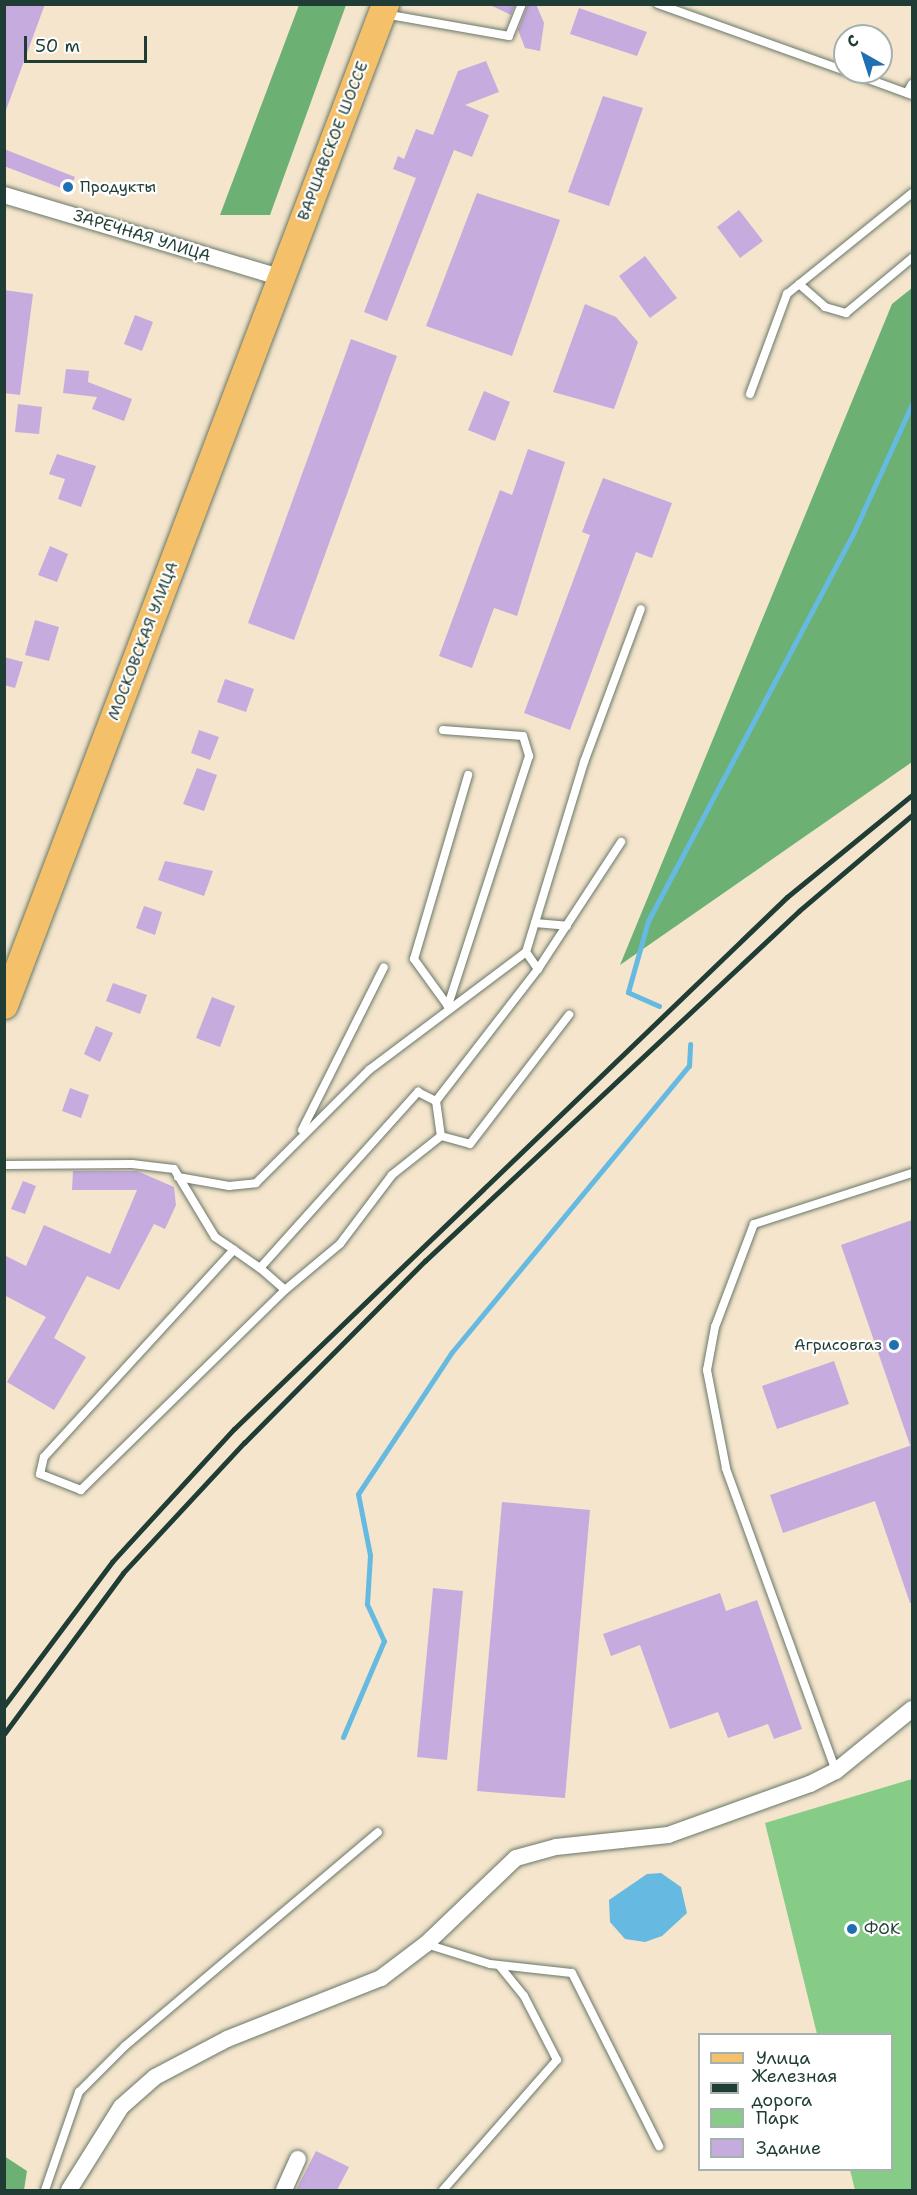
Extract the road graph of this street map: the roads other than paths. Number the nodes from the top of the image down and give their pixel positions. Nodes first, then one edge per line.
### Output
1 (522, 4) edge
2 (658, 4) edge
3 (383, 9) edge
4 (833, 66) edge
5 (883, 84) edge
6 (912, 84) edge
7 (910, 94) edge
8 (912, 192) edge
9 (4, 195) edge
10 (912, 258) edge
11 (279, 277) junction
12 (799, 284) junction
13 (750, 394) dead end
14 (641, 609) dead end
15 (443, 730) dead end
16 (468, 775) dead end
17 (621, 842) dead end
18 (535, 923) junction
19 (567, 926) junction
20 (526, 952) junction
21 (384, 967) dead end
22 (538, 969) junction
23 (7, 989) edge
24 (448, 1006) junction
25 (569, 1015) dead end
26 (436, 1101) junction
27 (299, 1135) junction
28 (441, 1136) junction
29 (4, 1165) edge
30 (912, 1173) edge
31 (178, 1177) junction
32 (234, 1250) junction
33 (260, 1268) junction
34 (285, 1290) junction
35 (912, 1709) edge
36 (836, 1770) junction
37 (378, 1832) dead end
38 (426, 1944) junction
39 (500, 1966) junction
40 (659, 2146) dead end
41 (298, 2159) dead end
42 (45, 2190) edge
43 (69, 2190) edge
44 (284, 2190) edge
45 (443, 2190) edge

1 - 3 lane
2 - 4 lane
3 - 11 main road, ВАРШАВСКОЕ ШОССЕ
5 - 7 lane
6 - 7 lane
8 - 12 lane
9 - 11 street, ЗАРЕЧНАЯ УЛИЦА
10 - 12 lane
11 - 23 main road, МОСКОВСКАЯ УЛИЦА
12 - 13 lane
14 - 18 lane
15 - 24 lane
16 - 24 lane
17 - 19 lane
18 - 19 lane
18 - 20 lane
19 - 22 lane
20 - 22 lane
20 - 24 lane
21 - 27 lane
22 - 26 lane
24 - 27 lane
25 - 28 lane
26 - 28 lane
26 - 33 lane
27 - 31 lane
28 - 34 lane
29 - 31 lane
30 - 36 lane
31 - 32 lane
32 - 33 lane
32 - 34 lane
33 - 34 lane
35 - 36 street
36 - 38 street
37 - 42 lane
38 - 39 lane
38 - 43 street
39 - 40 lane
39 - 45 lane
41 - 44 street

